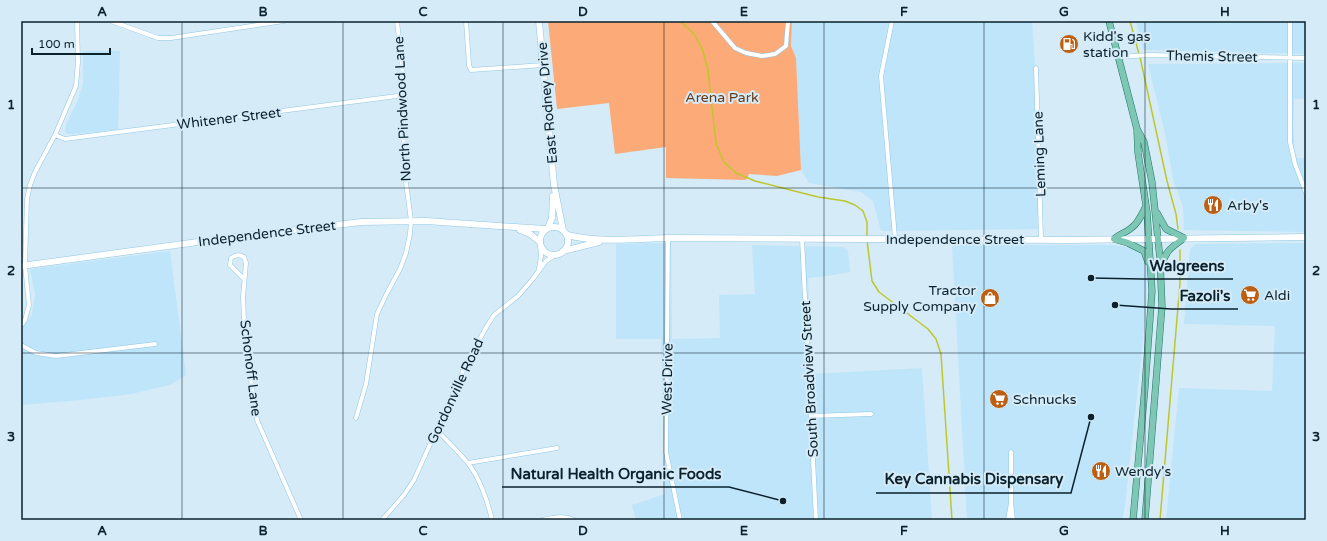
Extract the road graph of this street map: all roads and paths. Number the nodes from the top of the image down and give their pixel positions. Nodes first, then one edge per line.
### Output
1 (77, 21) edge
2 (111, 21) edge
3 (284, 21) edge
4 (397, 21) edge
5 (466, 21) edge
6 (539, 21) edge
7 (712, 21) edge
8 (788, 21) edge
9 (892, 21) edge
10 (1109, 21) edge
11 (1290, 21) edge
12 (1119, 57) junction
13 (1289, 58) junction
14 (1306, 58) edge
15 (544, 65) junction
16 (1036, 68) dead end
17 (404, 95) junction
18 (1137, 129) junction
19 (55, 134) junction
20 (554, 186) junction
21 (1306, 193) edge
22 (1146, 206) junction
23 (1155, 208) junction
24 (411, 221) junction
25 (515, 228) junction
26 (547, 229) junction
27 (565, 232) junction
28 (1306, 237) edge
29 (668, 238) junction
30 (802, 238) junction
31 (895, 238) junction
32 (1158, 238) junction
33 (1184, 238) junction
34 (1041, 239) junction
35 (1114, 239) junction
36 (1148, 239) junction
37 (604, 240) junction
38 (540, 243) junction
39 (563, 251) junction
40 (555, 255) junction
41 (23, 266) edge
42 (539, 270) junction
43 (1151, 271) junction
44 (1161, 271) junction
45 (244, 279) junction
46 (21, 326) edge
47 (155, 344) dead end
48 (21, 345) edge
49 (871, 414) dead end
50 (811, 416) junction
51 (356, 418) dead end
52 (437, 430) junction
53 (557, 448) dead end
54 (1011, 452) dead end
55 (468, 463) junction
56 (1011, 502) junction
57 (1134, 511) junction
58 (1146, 512) junction
59 (301, 520) edge
60 (382, 520) edge
61 (492, 520) edge
62 (542, 520) edge
63 (574, 520) edge
64 (680, 520) edge
65 (816, 520) edge
66 (1008, 520) edge
67 (1013, 520) edge
68 (1128, 520) edge
69 (1133, 520) edge
70 (1145, 520) edge
71 (1149, 520) edge

1 - 19 street
2 - 3 street
4 - 17 street, North Pindwood Lane
5 - 15 street
6 - 15 street, East Rodney Drive
7 - 8 street
9 - 31 street
10 - 12 main road
11 - 13 street
12 - 13 street, Themis Street
12 - 18 main road
13 - 14 street, Themis Street
13 - 21 street
15 - 20 street, East Rodney Drive
16 - 34 street, Leming Lane
17 - 19 street, Whitener Street
17 - 24 street, North Pindwood Lane
18 - 22 main road
18 - 23 main road
19 - 41 street
20 - 26 street, East Rodney Drive
20 - 27 street, East Rodney Drive
22 - 35 main road
22 - 36 main road
23 - 32 main road
23 - 33 main road
24 - 25 street, Independence Street
24 - 41 street, Independence Street
24 - 51 street, North Pindwood Lane
25 - 26 street, Independence Street
25 - 38 street, Independence Street
26 - 27 street
26 - 38 street
27 - 37 street, Independence Street
27 - 39 street
28 - 33 street, Independence Street
29 - 30 street, Independence Street
29 - 37 street, Independence Street
29 - 64 street, West Drive
30 - 31 street, Independence Street
30 - 50 street, South Broadview Street
31 - 34 street, Independence Street
32 - 33 street, Independence Street
32 - 36 street, Independence Street
32 - 44 main road
33 - 44 main road
34 - 35 street, Independence Street
35 - 36 street, Independence Street
35 - 43 main road
36 - 43 main road
37 - 39 street, Independence Street
38 - 40 street
38 - 42 street
39 - 40 street
40 - 42 street, Gordonville Road
41 - 46 street
42 - 52 street, Gordonville Road
43 - 57 main road
44 - 58 main road
45 - 45 street, Schonoff Lane
45 - 59 street, Schonoff Lane
47 - 48 street
49 - 50 street
50 - 65 street, South Broadview Street
52 - 55 street
52 - 60 street, Gordonville Road
53 - 55 street
54 - 56 street
55 - 61 street
56 - 66 street
56 - 67 street
57 - 68 main road
57 - 69 main road
58 - 70 main road
58 - 71 main road
62 - 63 street

